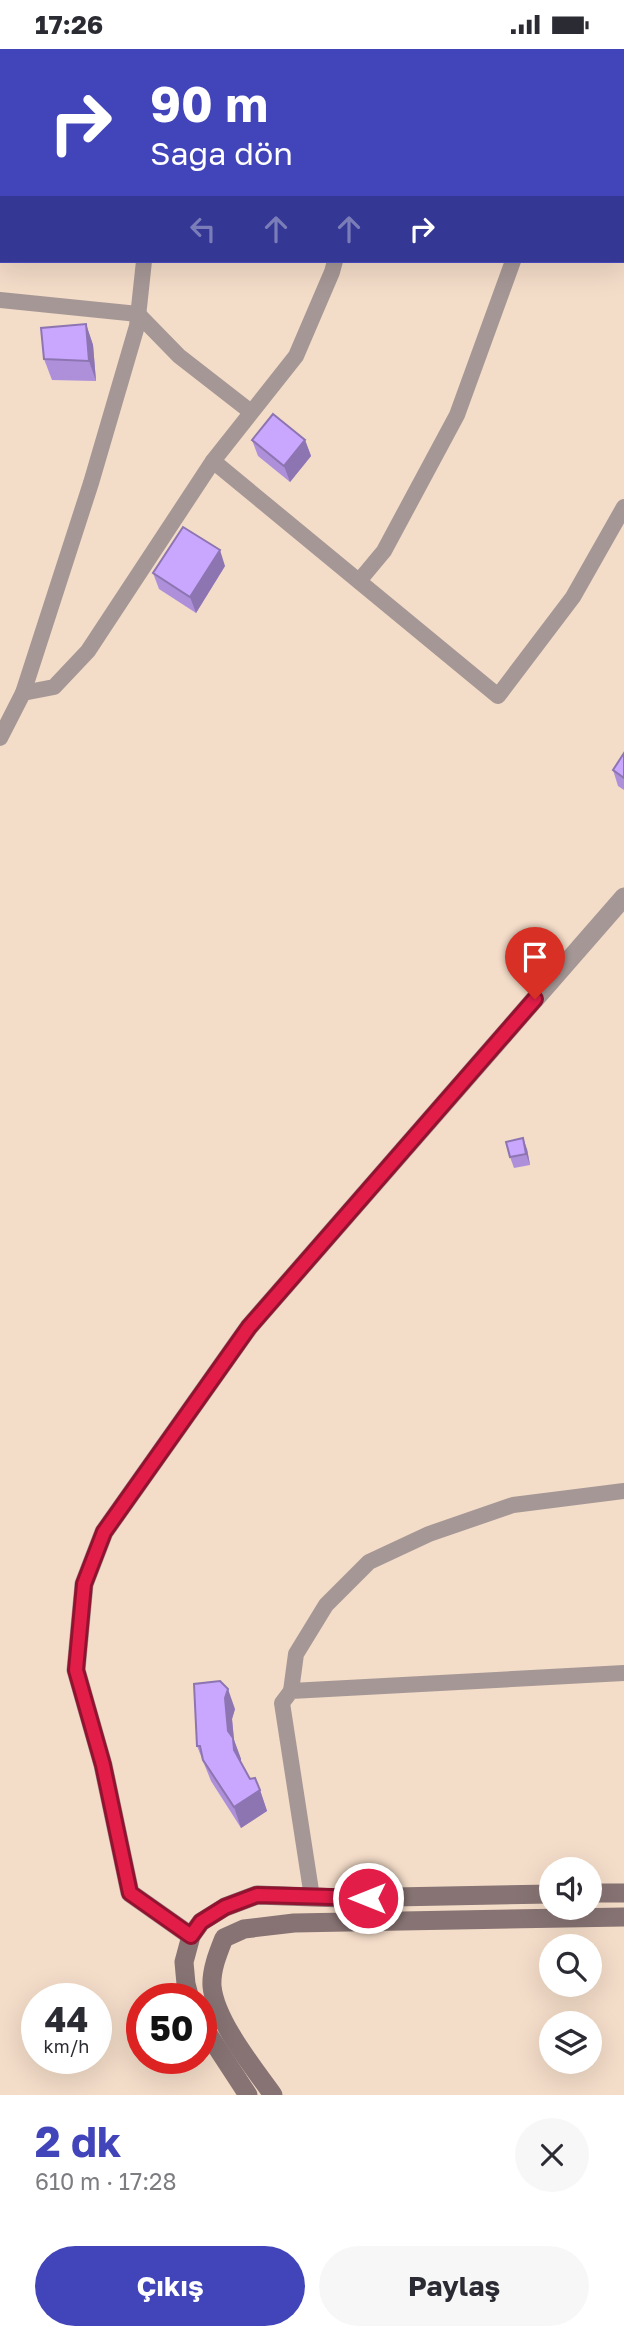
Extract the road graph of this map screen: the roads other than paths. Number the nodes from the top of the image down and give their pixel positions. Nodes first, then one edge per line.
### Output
1 (144, 263) edge
2 (334, 263) edge
3 (512, 263) edge
4 (0, 300) edge
5 (138, 314) junction
6 (251, 412) junction
7 (213, 461) junction
8 (624, 507) edge
9 (359, 581) junction
10 (23, 693) junction
11 (0, 738) edge
12 (624, 897) edge
13 (624, 1491) edge
14 (624, 1673) edge
15 (291, 1691) junction
16 (602, 1893) edge
17 (624, 1893) edge
18 (539, 1894) edge
19 (312, 1897) junction
20 (624, 1917) edge
21 (191, 1936) junction
22 (186, 1983) edge
23 (217, 2048) edge
24 (248, 2095) edge
25 (274, 2095) edge

1 - 5 street
2 - 6 street
3 - 9 street
4 - 5 street
5 - 6 street
5 - 10 street
6 - 7 street
7 - 9 street
7 - 10 street
8 - 9 street
10 - 11 street
12 - 21 street
13 - 15 street
14 - 15 street
15 - 19 street
16 - 17 main road
18 - 19 main road
19 - 21 main road
20 - 25 main road
21 - 22 main road
23 - 24 main road

